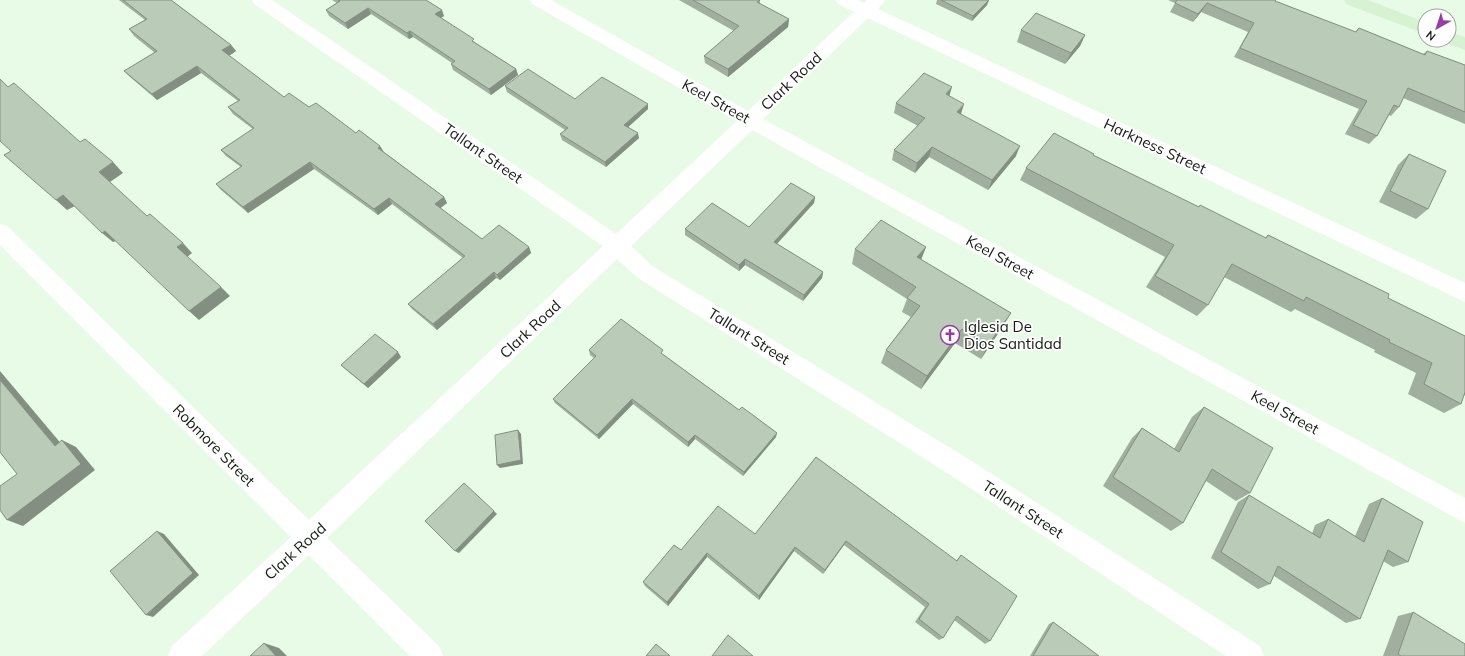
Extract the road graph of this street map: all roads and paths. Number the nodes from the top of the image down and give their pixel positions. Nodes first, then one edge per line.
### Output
1 (260, 0) edge
2 (538, 0) edge
3 (844, 0) edge
4 (1352, 0) edge
5 (871, 5) edge
6 (1417, 25) edge
7 (750, 120) junction
8 (0, 232) edge
9 (618, 246) junction
10 (1465, 293) edge
11 (1465, 511) edge
12 (308, 538) junction
13 (182, 656) edge
14 (429, 656) edge
15 (1250, 656) edge

1 - 9 street, Tallant Street
2 - 7 street, Keel Street
3 - 5 street, Harkness Street
4 - 6 street
5 - 7 street, Clark Road
5 - 10 street, Harkness Street
7 - 9 street, Clark Road
7 - 11 street, Keel Street
8 - 12 street, Robmore Street
9 - 12 street, Clark Road
9 - 15 street, Tallant Street
12 - 13 street, Clark Road
12 - 14 street, Robmore Street

